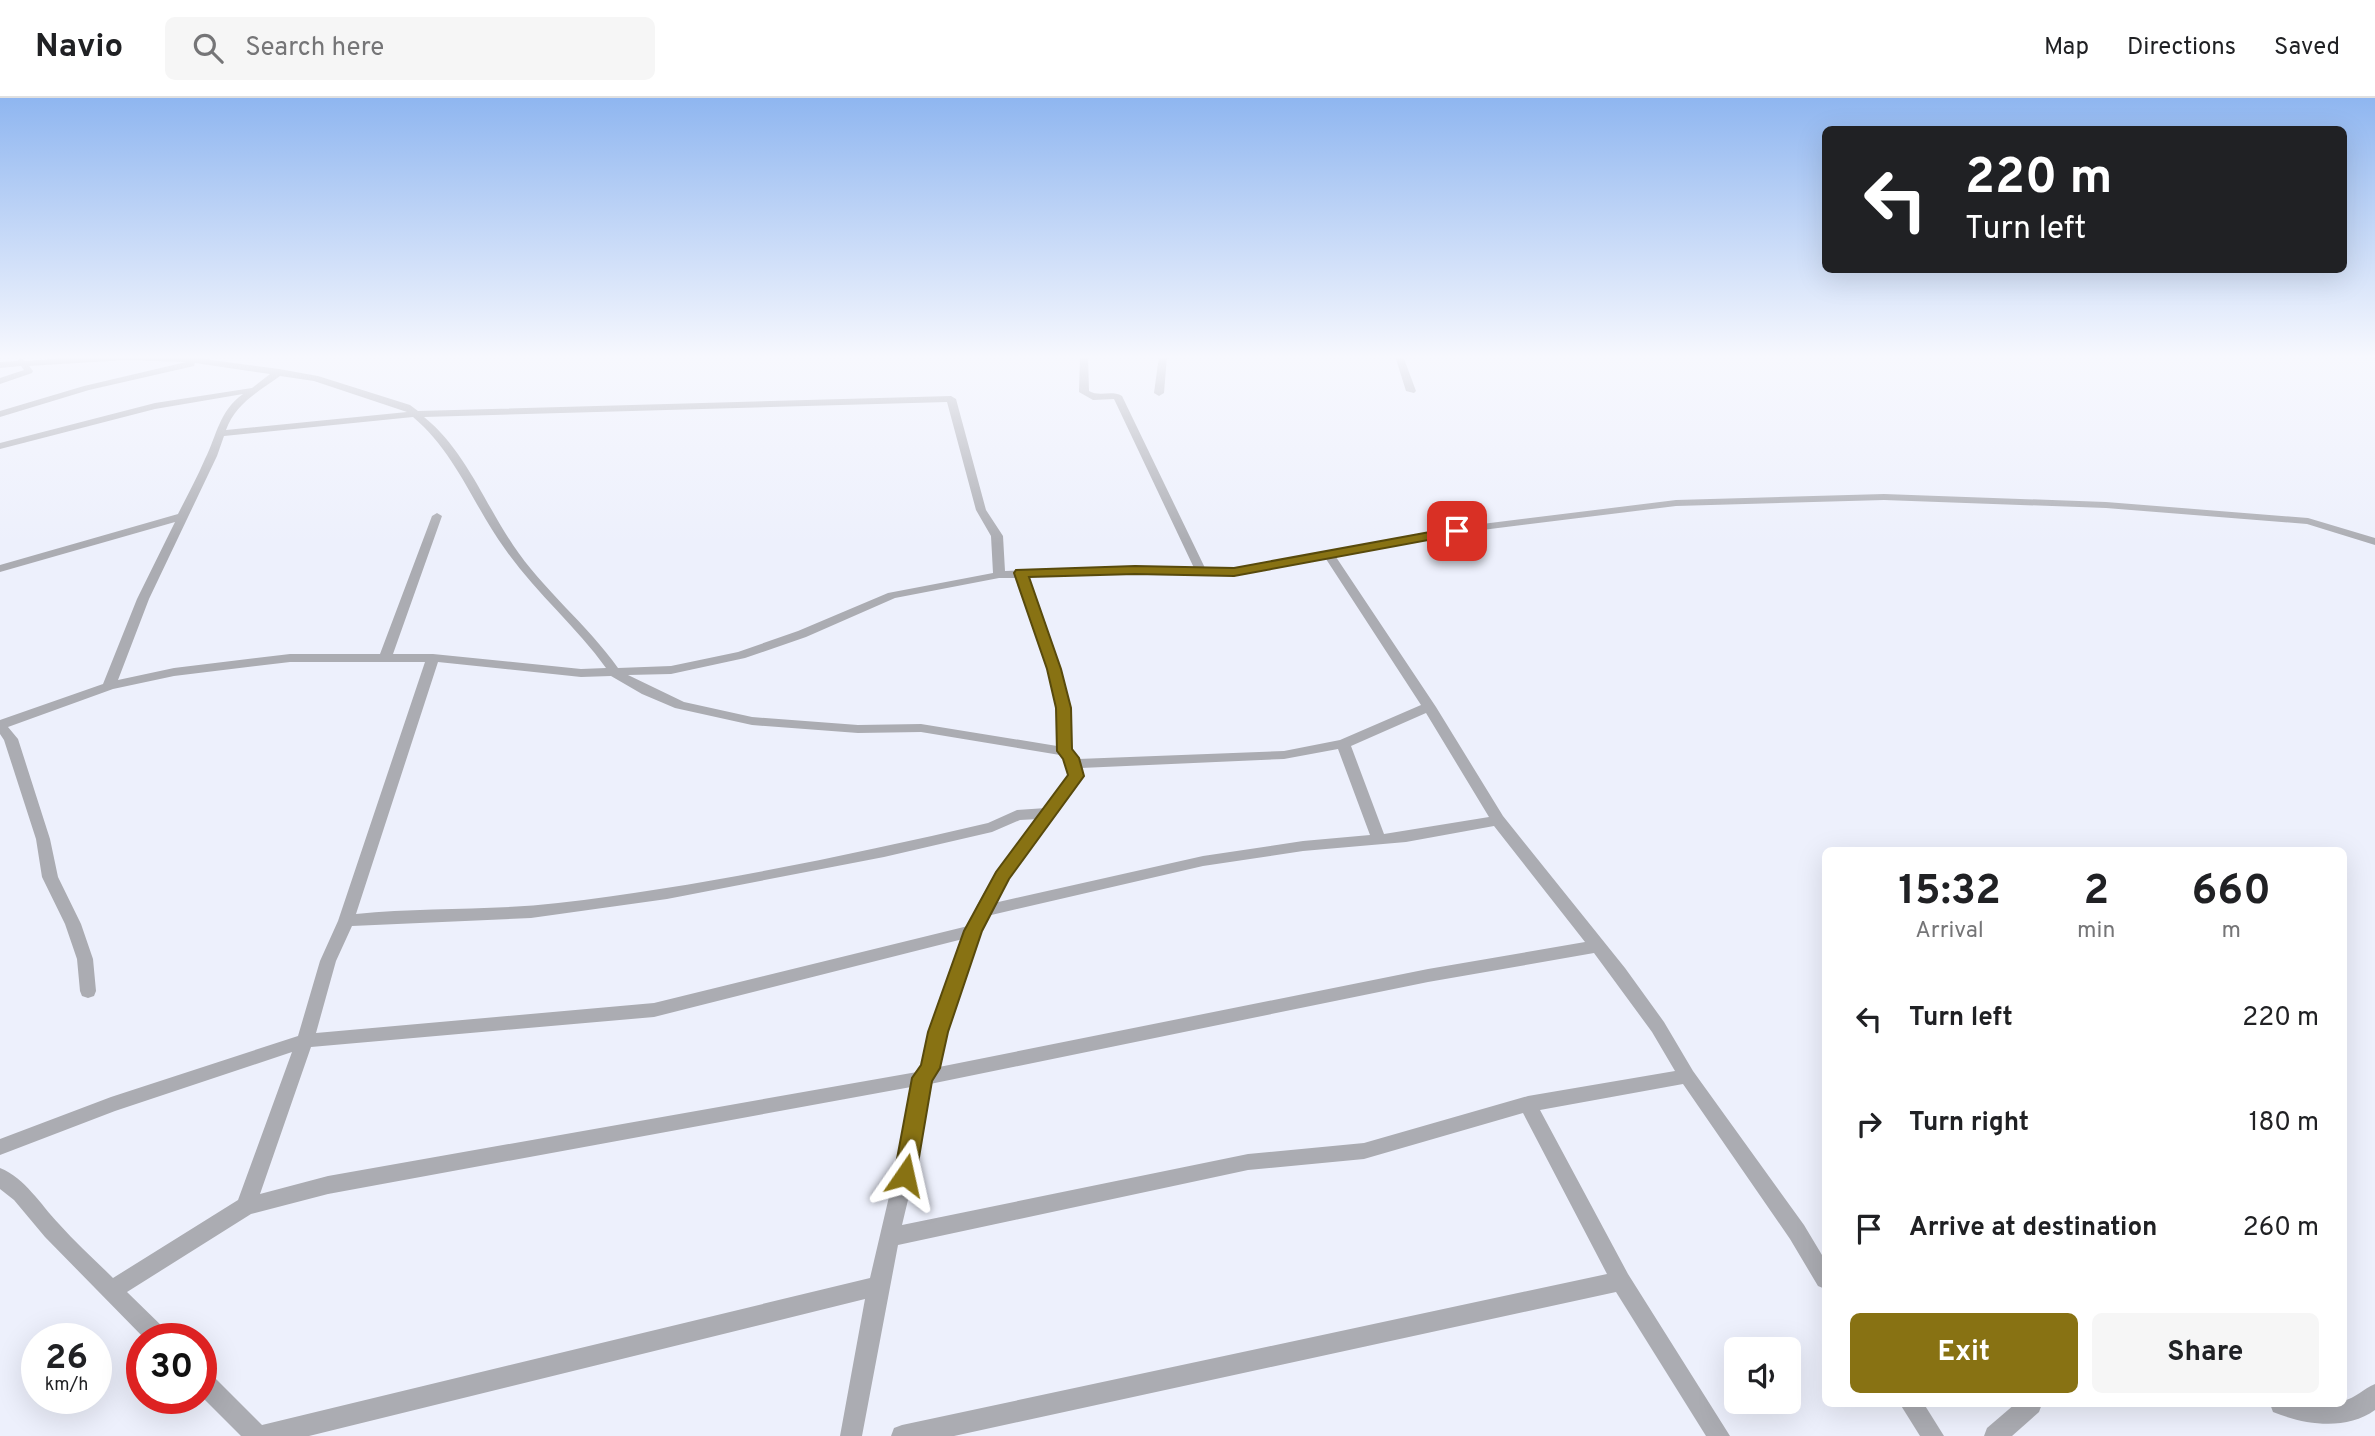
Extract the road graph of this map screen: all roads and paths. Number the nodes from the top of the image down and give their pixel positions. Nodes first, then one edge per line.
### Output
1 (105, 418) edge
2 (225, 418) edge
3 (371, 418) edge
4 (420, 418) edge
5 (956, 418) edge
6 (1128, 418) edge
7 (219, 434) junction
8 (0, 446) edge
9 (437, 516) dead end
10 (181, 517) junction
11 (2375, 542) edge
12 (1329, 555) junction
13 (0, 569) edge
14 (1201, 571) junction
15 (1021, 573) junction
16 (999, 575) junction
17 (385, 658) junction
18 (433, 658) junction
19 (616, 674) junction
20 (109, 686) junction
21 (1429, 707) junction
22 (0, 725) edge
23 (1343, 744) junction
24 (1064, 751) junction
25 (1074, 764) junction
26 (1047, 813) junction
27 (1498, 820) junction
28 (1379, 839) junction
29 (981, 912) junction
30 (346, 921) junction
31 (973, 931) junction
32 (1597, 946) junction
33 (88, 991) dead end
34 (305, 1041) junction
35 (1686, 1076) junction
36 (922, 1078) junction
37 (1528, 1104) junction
38 (0, 1147) edge
39 (0, 1177) edge
40 (246, 1206) junction
41 (891, 1237) junction
42 (1822, 1274) edge
43 (1621, 1281) junction
44 (878, 1286) junction
45 (112, 1290) junction
46 (144, 1323) edge
47 (2375, 1395) edge
48 (217, 1396) edge
49 (1913, 1407) edge
50 (2028, 1407) edge
51 (2297, 1407) edge
52 (257, 1436) edge
53 (263, 1436) edge
54 (851, 1436) edge
55 (902, 1436) edge
56 (1719, 1436) edge
57 (1933, 1436) edge
58 (1995, 1436) edge

1 - 8 street
2 - 7 street
3 - 7 street
4 - 19 street
5 - 16 street
6 - 14 street
7 - 10 street
9 - 17 street
10 - 13 street
10 - 20 street
11 - 12 street
12 - 14 street
12 - 21 street
14 - 15 street
15 - 16 street
15 - 24 street
16 - 19 street
17 - 18 street
17 - 20 street
18 - 19 street
18 - 30 street
19 - 24 street
20 - 22 street
21 - 23 street
21 - 27 street
22 - 33 street
23 - 25 street
23 - 28 street
24 - 25 street
25 - 26 street
26 - 29 street
26 - 30 street
27 - 28 street
27 - 32 street
28 - 29 street
29 - 31 street
30 - 34 street
31 - 34 street
31 - 36 street
32 - 35 street
32 - 36 street
34 - 38 street
34 - 40 street
35 - 37 street
35 - 42 street
36 - 40 street
36 - 41 street
37 - 41 street
37 - 43 street
39 - 45 street
40 - 45 street
41 - 44 street
43 - 55 street
43 - 56 street
44 - 53 street
44 - 54 street
45 - 46 street
47 - 51 street
48 - 52 street
49 - 57 street
50 - 58 street

